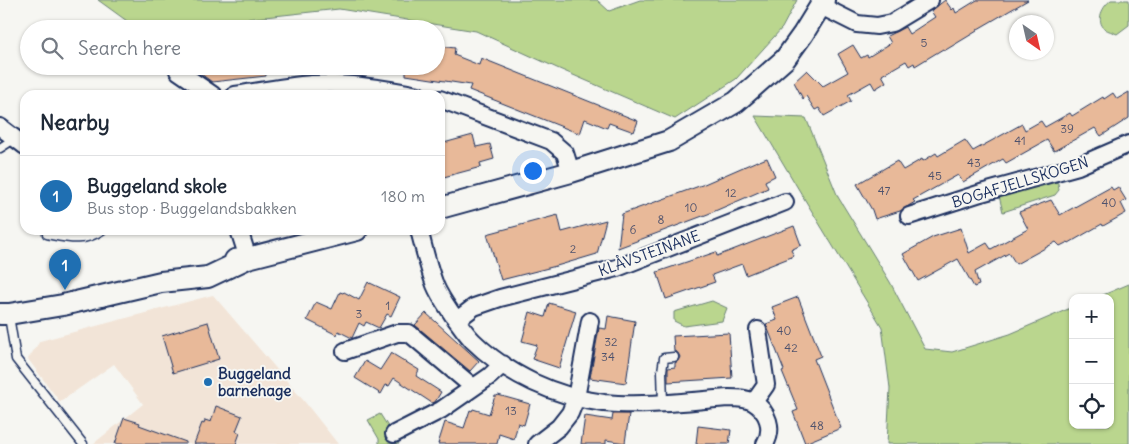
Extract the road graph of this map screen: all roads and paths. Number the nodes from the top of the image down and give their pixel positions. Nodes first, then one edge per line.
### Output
1 (930, 0) edge
2 (822, 3) edge
3 (184, 75) edge
4 (206, 90) edge
5 (269, 90) edge
6 (395, 90) edge
7 (445, 102) edge
8 (0, 127) edge
9 (20, 143) edge
10 (1129, 144) edge
11 (0, 148) edge
12 (571, 172) junction
13 (785, 202) dead end
14 (445, 207) edge
15 (909, 216) dead end
16 (51, 235) edge
17 (95, 235) edge
18 (240, 235) edge
19 (338, 235) edge
20 (420, 235) edge
21 (248, 258) junction
22 (4, 314) edge
23 (457, 320) junction
24 (590, 321) dead end
25 (758, 330) dead end
26 (345, 351) dead end
27 (674, 357) dead end
28 (503, 364) junction
29 (473, 387) junction
30 (576, 398) junction
31 (754, 402) junction
32 (663, 403) junction
33 (394, 434) dead end
34 (82, 444) edge
35 (537, 444) edge
36 (765, 444) edge

1 - 2 street
2 - 12 street
3 - 4 street
5 - 6 street
7 - 12 street
8 - 9 street
9 - 11 lane
10 - 15 street, BOGAFJELLSKOGEN
12 - 14 street
13 - 23 street, KLÅVSTEINANE
16 - 17 lane
18 - 21 street
19 - 21 street
20 - 23 street
21 - 22 street
22 - 34 lane
23 - 28 street
24 - 30 street
25 - 31 street
26 - 29 street
27 - 32 lane
28 - 29 street
28 - 30 street
29 - 33 street
30 - 32 street
30 - 35 street
31 - 32 street
31 - 36 street

